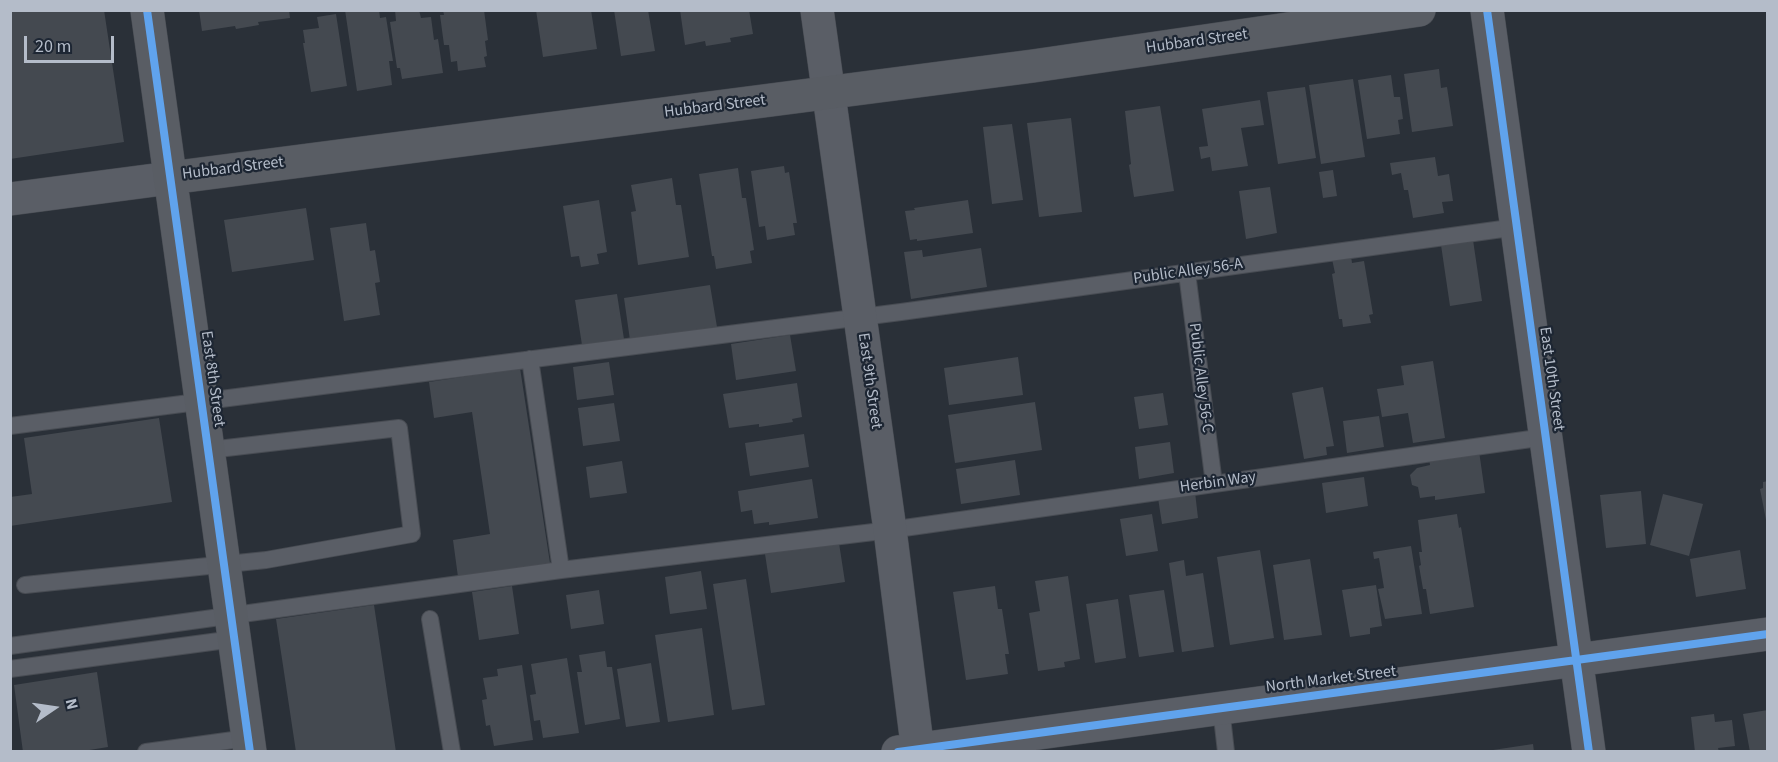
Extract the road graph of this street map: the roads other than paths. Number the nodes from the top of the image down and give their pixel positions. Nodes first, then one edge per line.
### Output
1 (147, 10) edge
2 (817, 10) edge
3 (1419, 10) edge
4 (1487, 10) edge
5 (828, 93) junction
6 (170, 178) junction
7 (10, 199) edge
8 (1516, 227) junction
9 (1187, 273) junction
10 (860, 317) junction
11 (530, 359) junction
12 (202, 401) junction
13 (10, 426) edge
14 (1545, 437) junction
15 (209, 450) junction
16 (1214, 484) junction
17 (890, 530) junction
18 (224, 563) junction
19 (561, 570) junction
20 (25, 585) dead end
21 (430, 619) dead end
22 (233, 627) junction
23 (1767, 634) edge
24 (10, 646) edge
25 (1576, 660) junction
26 (10, 669) edge
27 (1221, 708) junction
28 (249, 745) edge
29 (911, 751) edge
30 (146, 752) edge
31 (452, 752) edge
32 (1226, 752) edge
33 (1589, 752) edge

1 - 6 main road, East 8th Street
2 - 5 street, East 9th Street
3 - 5 main road, Hubbard Street
4 - 8 street, East 10th Street
5 - 6 main road, Hubbard Street
5 - 10 street, East 9th Street
6 - 7 street, Hubbard Street
6 - 12 main road, East 8th Street
8 - 9 lane, Public Alley 56-A
8 - 14 street, East 10th Street
9 - 10 lane, Public Alley 56-A
9 - 16 lane, Public Alley 56-C
10 - 11 lane, Public Alley 56-A
10 - 17 street, East 9th Street
11 - 12 lane, Public Alley 56-A
11 - 19 lane
12 - 13 lane, Public Alley 56-A
12 - 15 main road, East 8th Street
14 - 16 lane, Herbin Way
14 - 25 street, East 10th Street
15 - 18 main road, East 8th Street
15 - 18 lane
16 - 17 lane, Herbin Way
17 - 19 lane, Herbin Way
17 - 29 street, East 9th Street
18 - 20 lane
18 - 22 main road, East 8th Street
19 - 22 lane, Herbin Way
21 - 31 lane
22 - 24 lane
22 - 26 lane
22 - 28 main road, East 8th Street
23 - 25 street, North Market Street
25 - 27 street, North Market Street
25 - 33 street, East 10th Street
27 - 29 street, North Market Street
27 - 32 lane
28 - 30 lane

